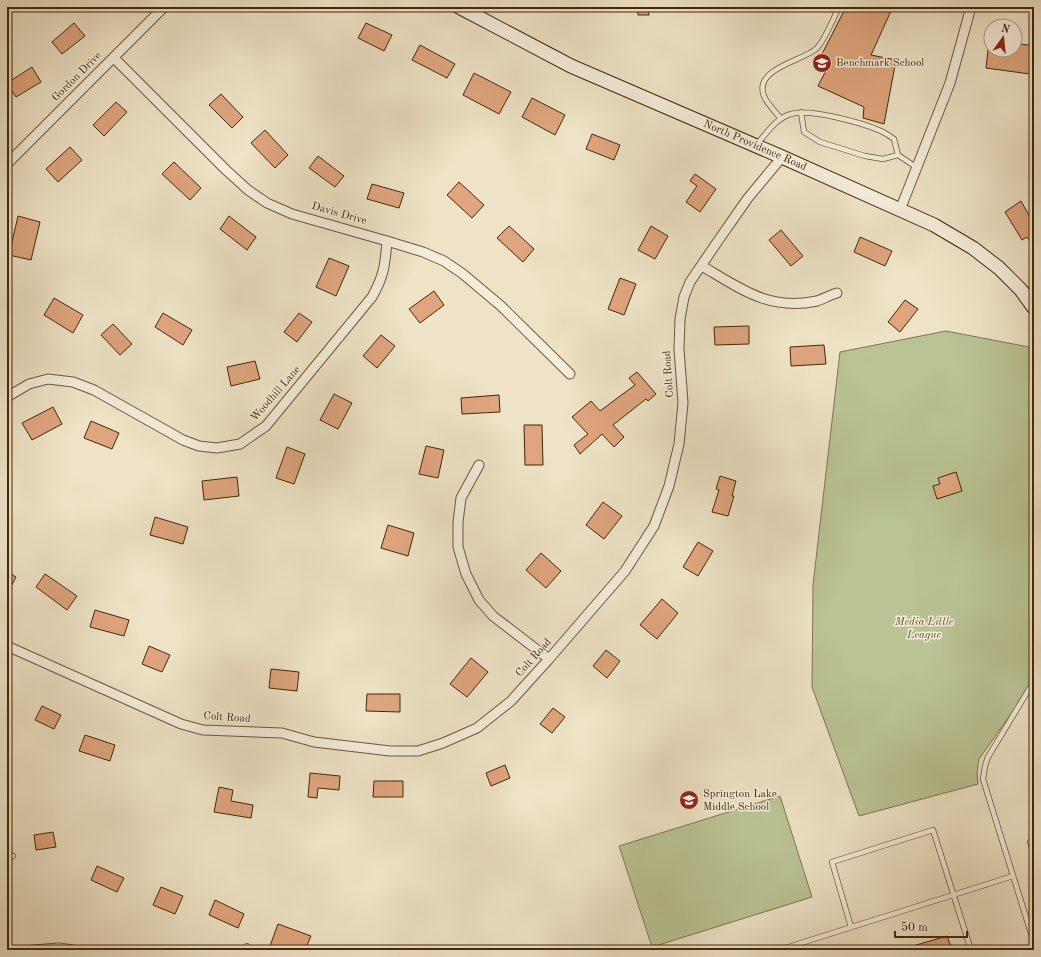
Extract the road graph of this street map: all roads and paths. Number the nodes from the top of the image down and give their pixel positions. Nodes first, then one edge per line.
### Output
1 (164, 7) edge
2 (460, 7) edge
3 (839, 7) edge
4 (971, 7) edge
5 (114, 58) junction
6 (801, 112) junction
7 (781, 119) junction
8 (756, 146) junction
9 (898, 155) junction
10 (782, 157) junction
11 (7, 164) edge
12 (916, 167) junction
13 (900, 210) junction
14 (387, 241) junction
15 (702, 266) junction
16 (837, 293) dead end
17 (1034, 308) edge
18 (570, 374) dead end
19 (7, 397) edge
20 (478, 465) dead end
21 (7, 646) edge
22 (549, 659) junction
23 (1034, 681) edge
24 (1034, 841) edge
25 (1034, 854) edge
26 (14, 856) dead end
27 (7, 860) edge
28 (1013, 876) junction
29 (952, 895) junction
30 (851, 927) junction
31 (1034, 944) edge
32 (33, 950) edge
33 (73, 950) edge
34 (779, 950) edge
35 (971, 950) edge

1 - 5 street, Gordon Drive
2 - 8 main road, North Providence Road
3 - 7 lane
4 - 12 street
5 - 11 street, Gordon Drive
5 - 14 street, Davis Drive
6 - 7 lane
6 - 9 lane
6 - 9 lane
7 - 8 lane
8 - 10 main road, North Providence Road
9 - 12 lane
10 - 13 main road, North Providence Road
10 - 15 street, Colt Road
12 - 13 street
13 - 17 main road, North Providence Road
14 - 18 street, Davis Drive
14 - 19 street, Woodhill Lane
15 - 16 street
15 - 22 street, Colt Road
20 - 22 street
21 - 22 street, Colt Road
23 - 28 lane
24 - 25 lane
26 - 27 lane
28 - 29 lane
28 - 31 lane
29 - 30 lane
29 - 30 lane
29 - 35 lane
30 - 34 lane
32 - 33 street

